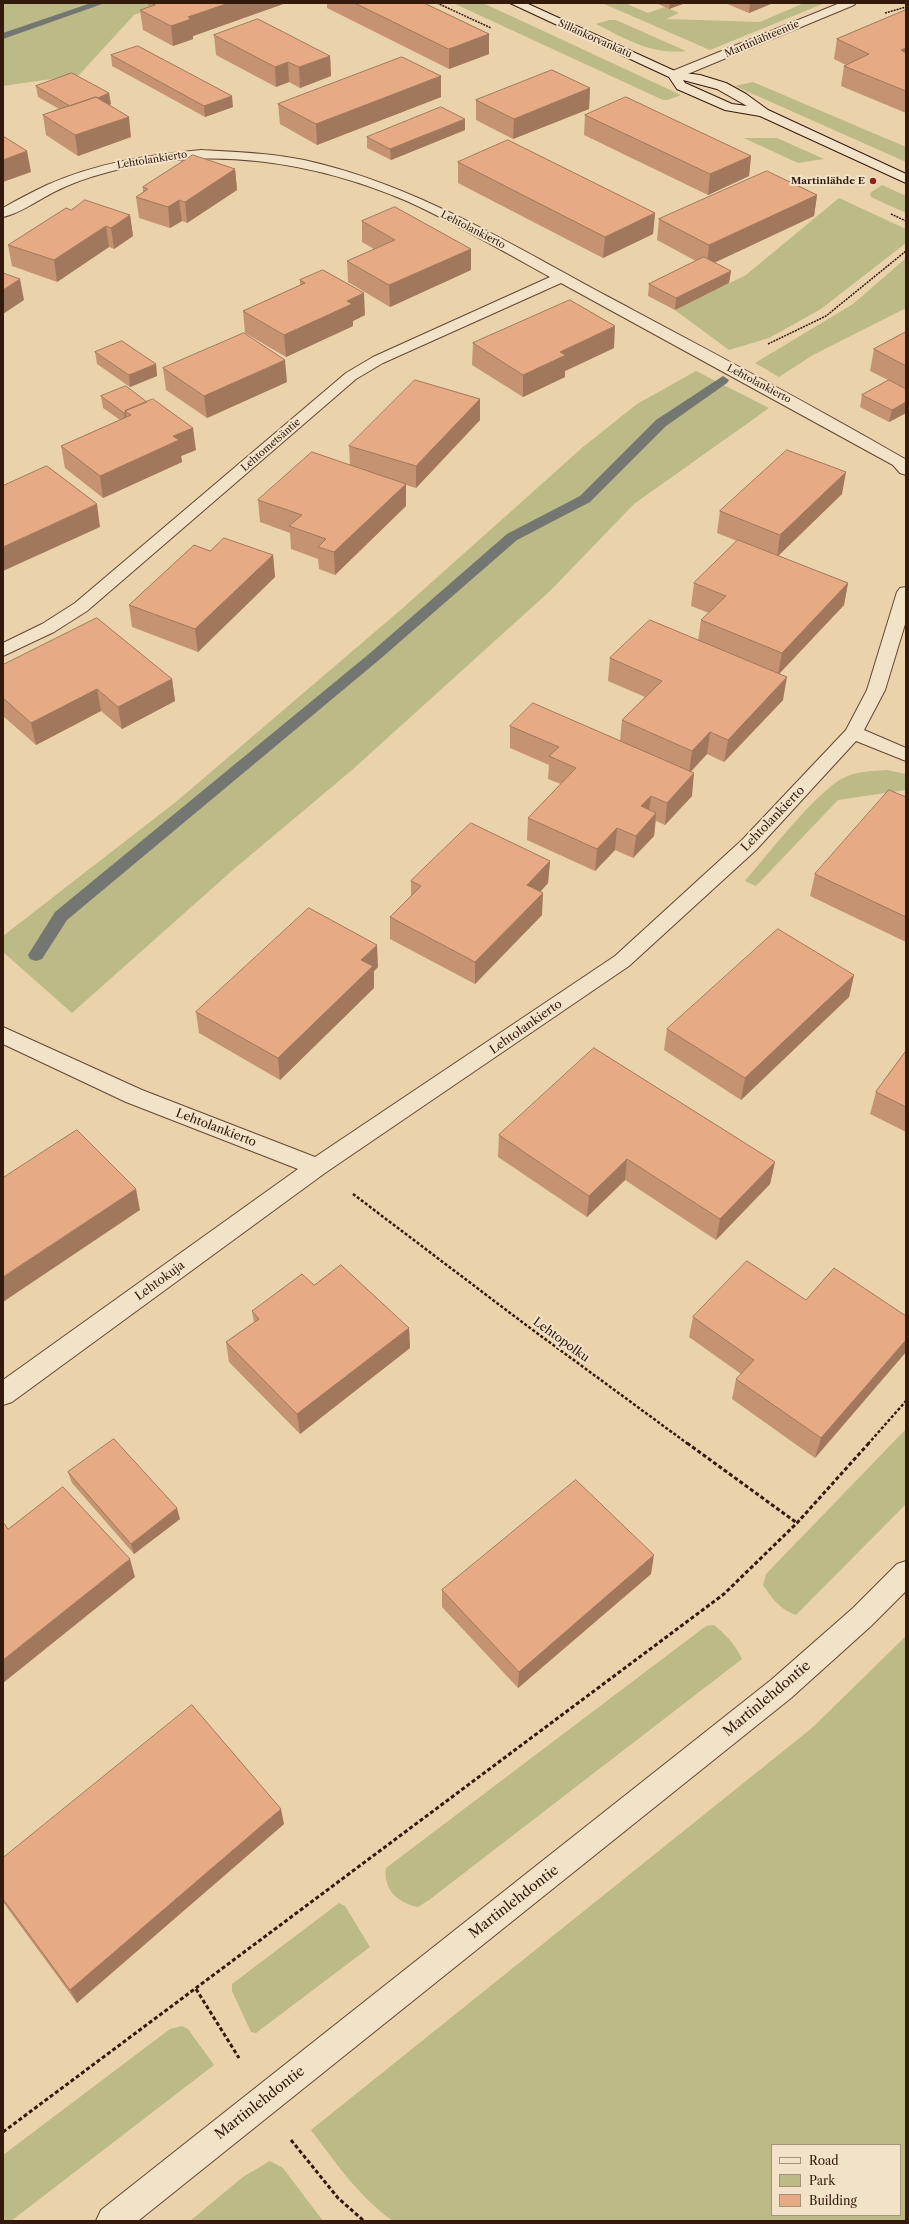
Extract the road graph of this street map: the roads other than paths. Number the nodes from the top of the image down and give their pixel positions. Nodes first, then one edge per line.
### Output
1 (516, 3) edge
2 (850, 3) edge
3 (674, 75) junction
4 (906, 179) edge
5 (3, 213) edge
6 (562, 277) junction
7 (906, 470) edge
8 (906, 592) edge
9 (3, 650) edge
10 (853, 733) junction
11 (906, 755) edge
12 (3, 1035) edge
13 (317, 1167) junction
14 (3, 1394) edge
15 (906, 1573) edge
16 (112, 2221) edge

1 - 3 street, Sillankorvankatu
2 - 3 street, Martinlähteentie
3 - 4 street, Sillankorvankatu
5 - 6 street, Lehtolankierto
6 - 7 street, Lehtolankierto
6 - 9 street, Lehtometsäntie
8 - 10 street, Lehtolankierto
10 - 11 street
10 - 13 street, Lehtolankierto
12 - 13 street, Lehtolankierto
13 - 14 street, Lehtokuja
15 - 16 street, Martinlehdontie

